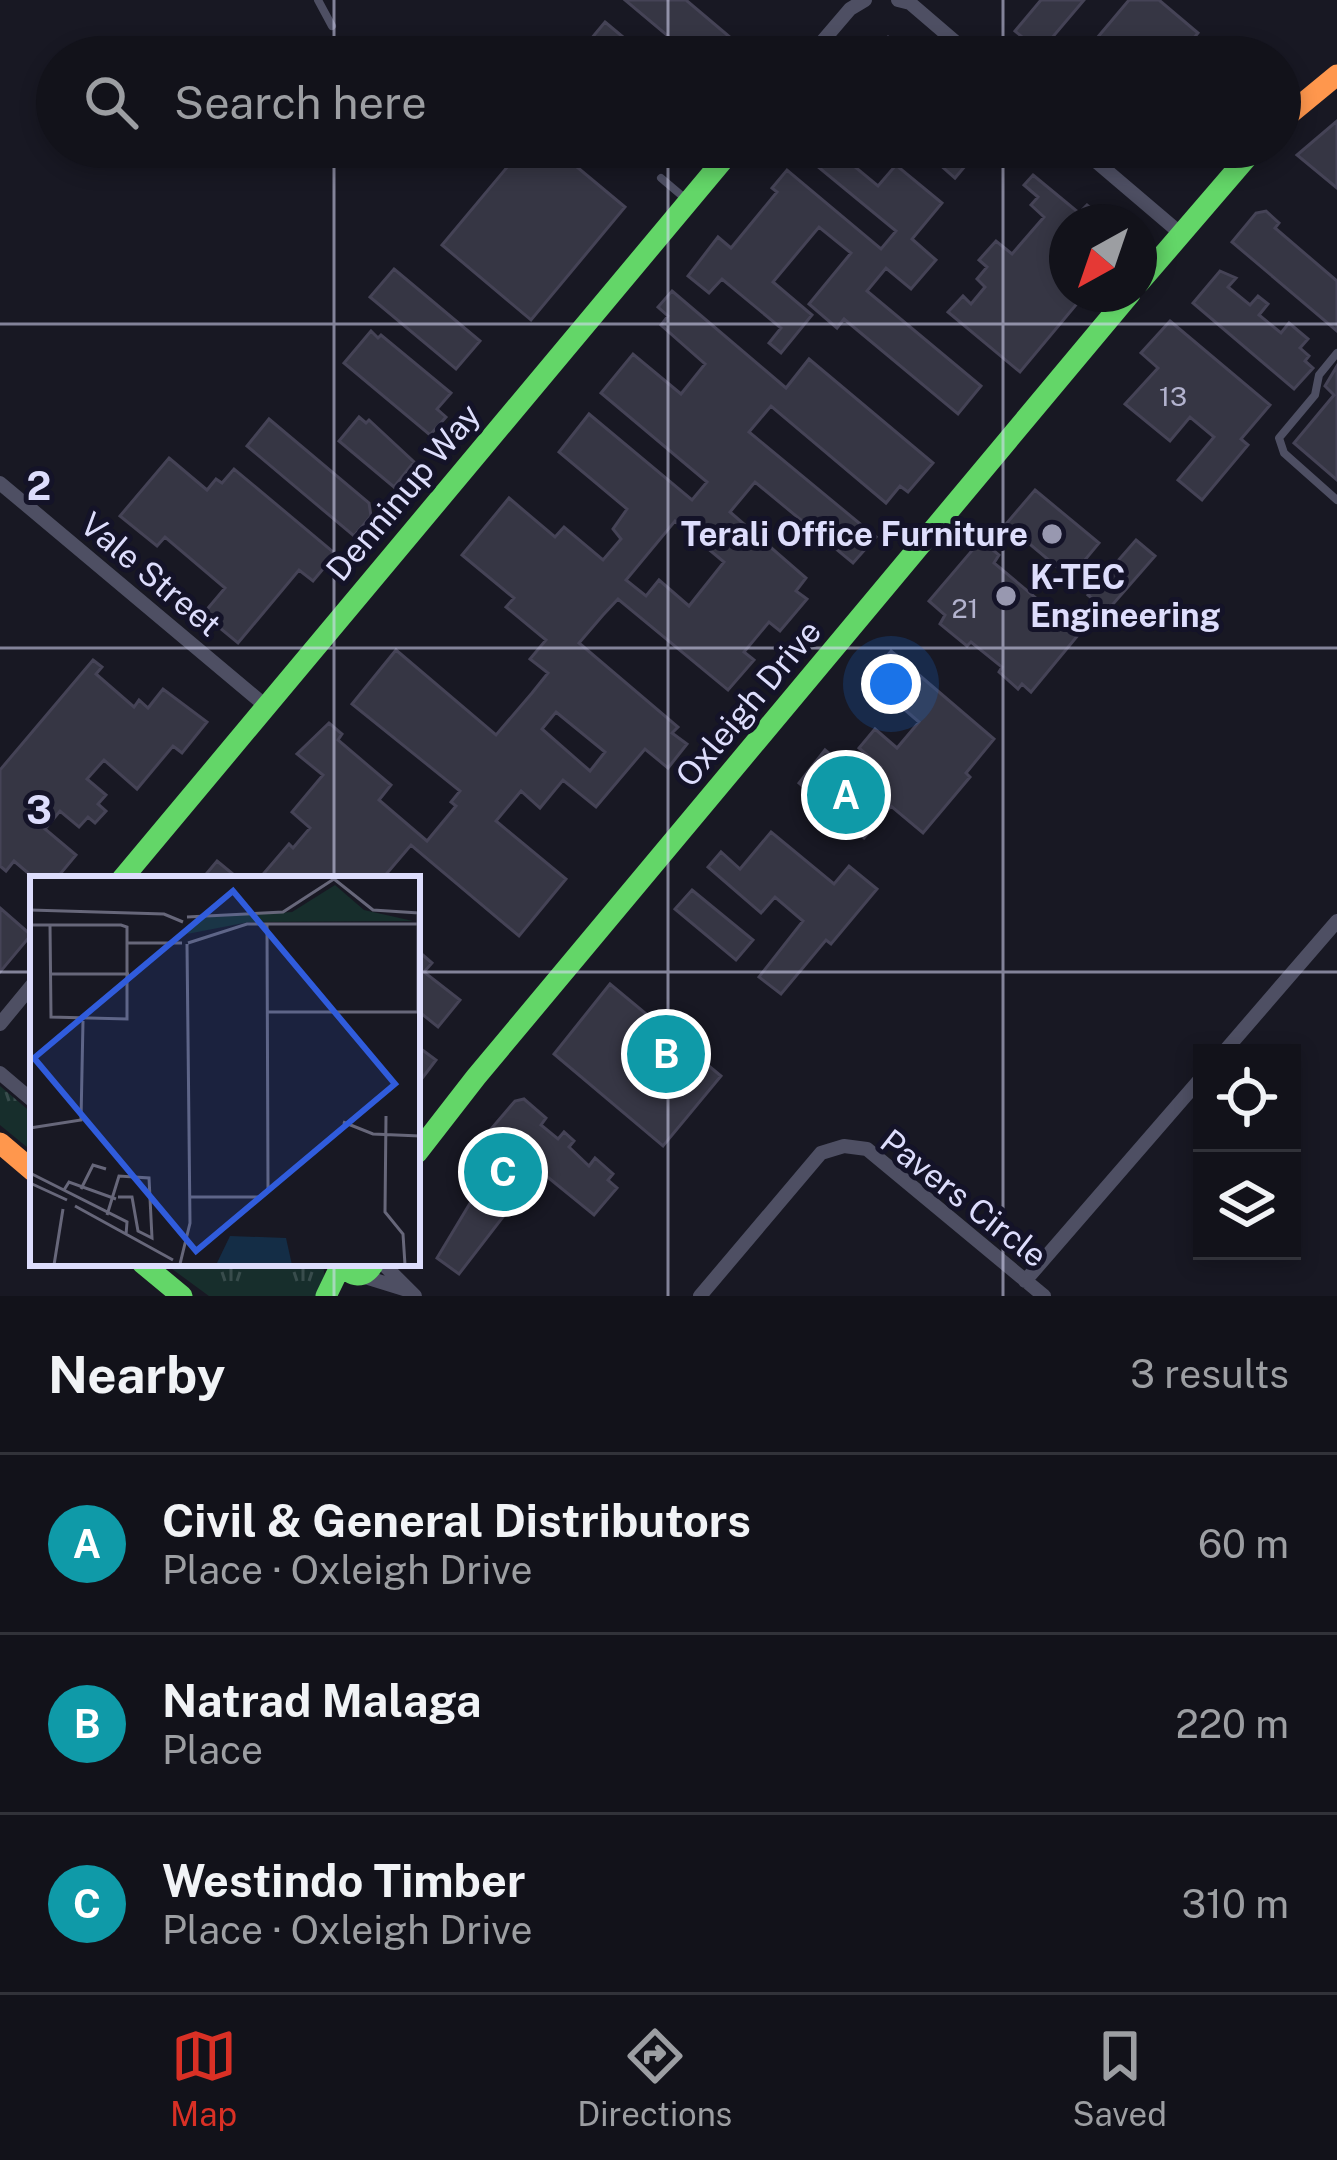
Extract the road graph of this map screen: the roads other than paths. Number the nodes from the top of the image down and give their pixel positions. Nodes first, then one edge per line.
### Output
1 (318, 0) edge
2 (866, 0) edge
3 (898, 0) edge
4 (332, 26) dead end
5 (827, 36) edge
6 (948, 36) edge
7 (1337, 75) edge
8 (1301, 105) edge
9 (716, 168) edge
10 (1104, 168) edge
11 (1237, 168) edge
12 (661, 178) dead end
13 (688, 201) junction
14 (1180, 233) junction
15 (1157, 261) edge
16 (1115, 312) edge
17 (1337, 353) edge
18 (0, 483) edge
19 (1337, 500) edge
20 (267, 706) junction
21 (125, 876) edge
22 (1337, 921) edge
23 (30, 989) edge
24 (0, 1024) edge
25 (1231, 1044) edge
26 (0, 1073) edge
27 (1193, 1087) edge
28 (30, 1098) edge
29 (0, 1143) edge
30 (420, 1149) edge
31 (30, 1168) edge
32 (146, 1266) edge
33 (355, 1267) edge
34 (1025, 1281) junction
35 (411, 1293) edge
36 (182, 1296) edge
37 (326, 1296) edge
38 (342, 1296) edge
39 (700, 1296) edge
40 (1044, 1296) edge

1 - 4 lane
2 - 5 street
3 - 6 street
7 - 8 street
9 - 13 street, Denninup Way
10 - 14 street
11 - 14 street
12 - 13 lane
13 - 20 street, Denninup Way
14 - 15 street
16 - 30 street, Oxleigh Drive
17 - 19 lane
18 - 20 street, Vale Street
20 - 21 street, Denninup Way
22 - 25 street
23 - 24 street
26 - 28 street
27 - 34 street
29 - 31 street
32 - 36 street
33 - 35 street
33 - 35 street
33 - 37 street
33 - 38 street
34 - 39 street, Pavers Circle
34 - 40 street, Pavers Circle

